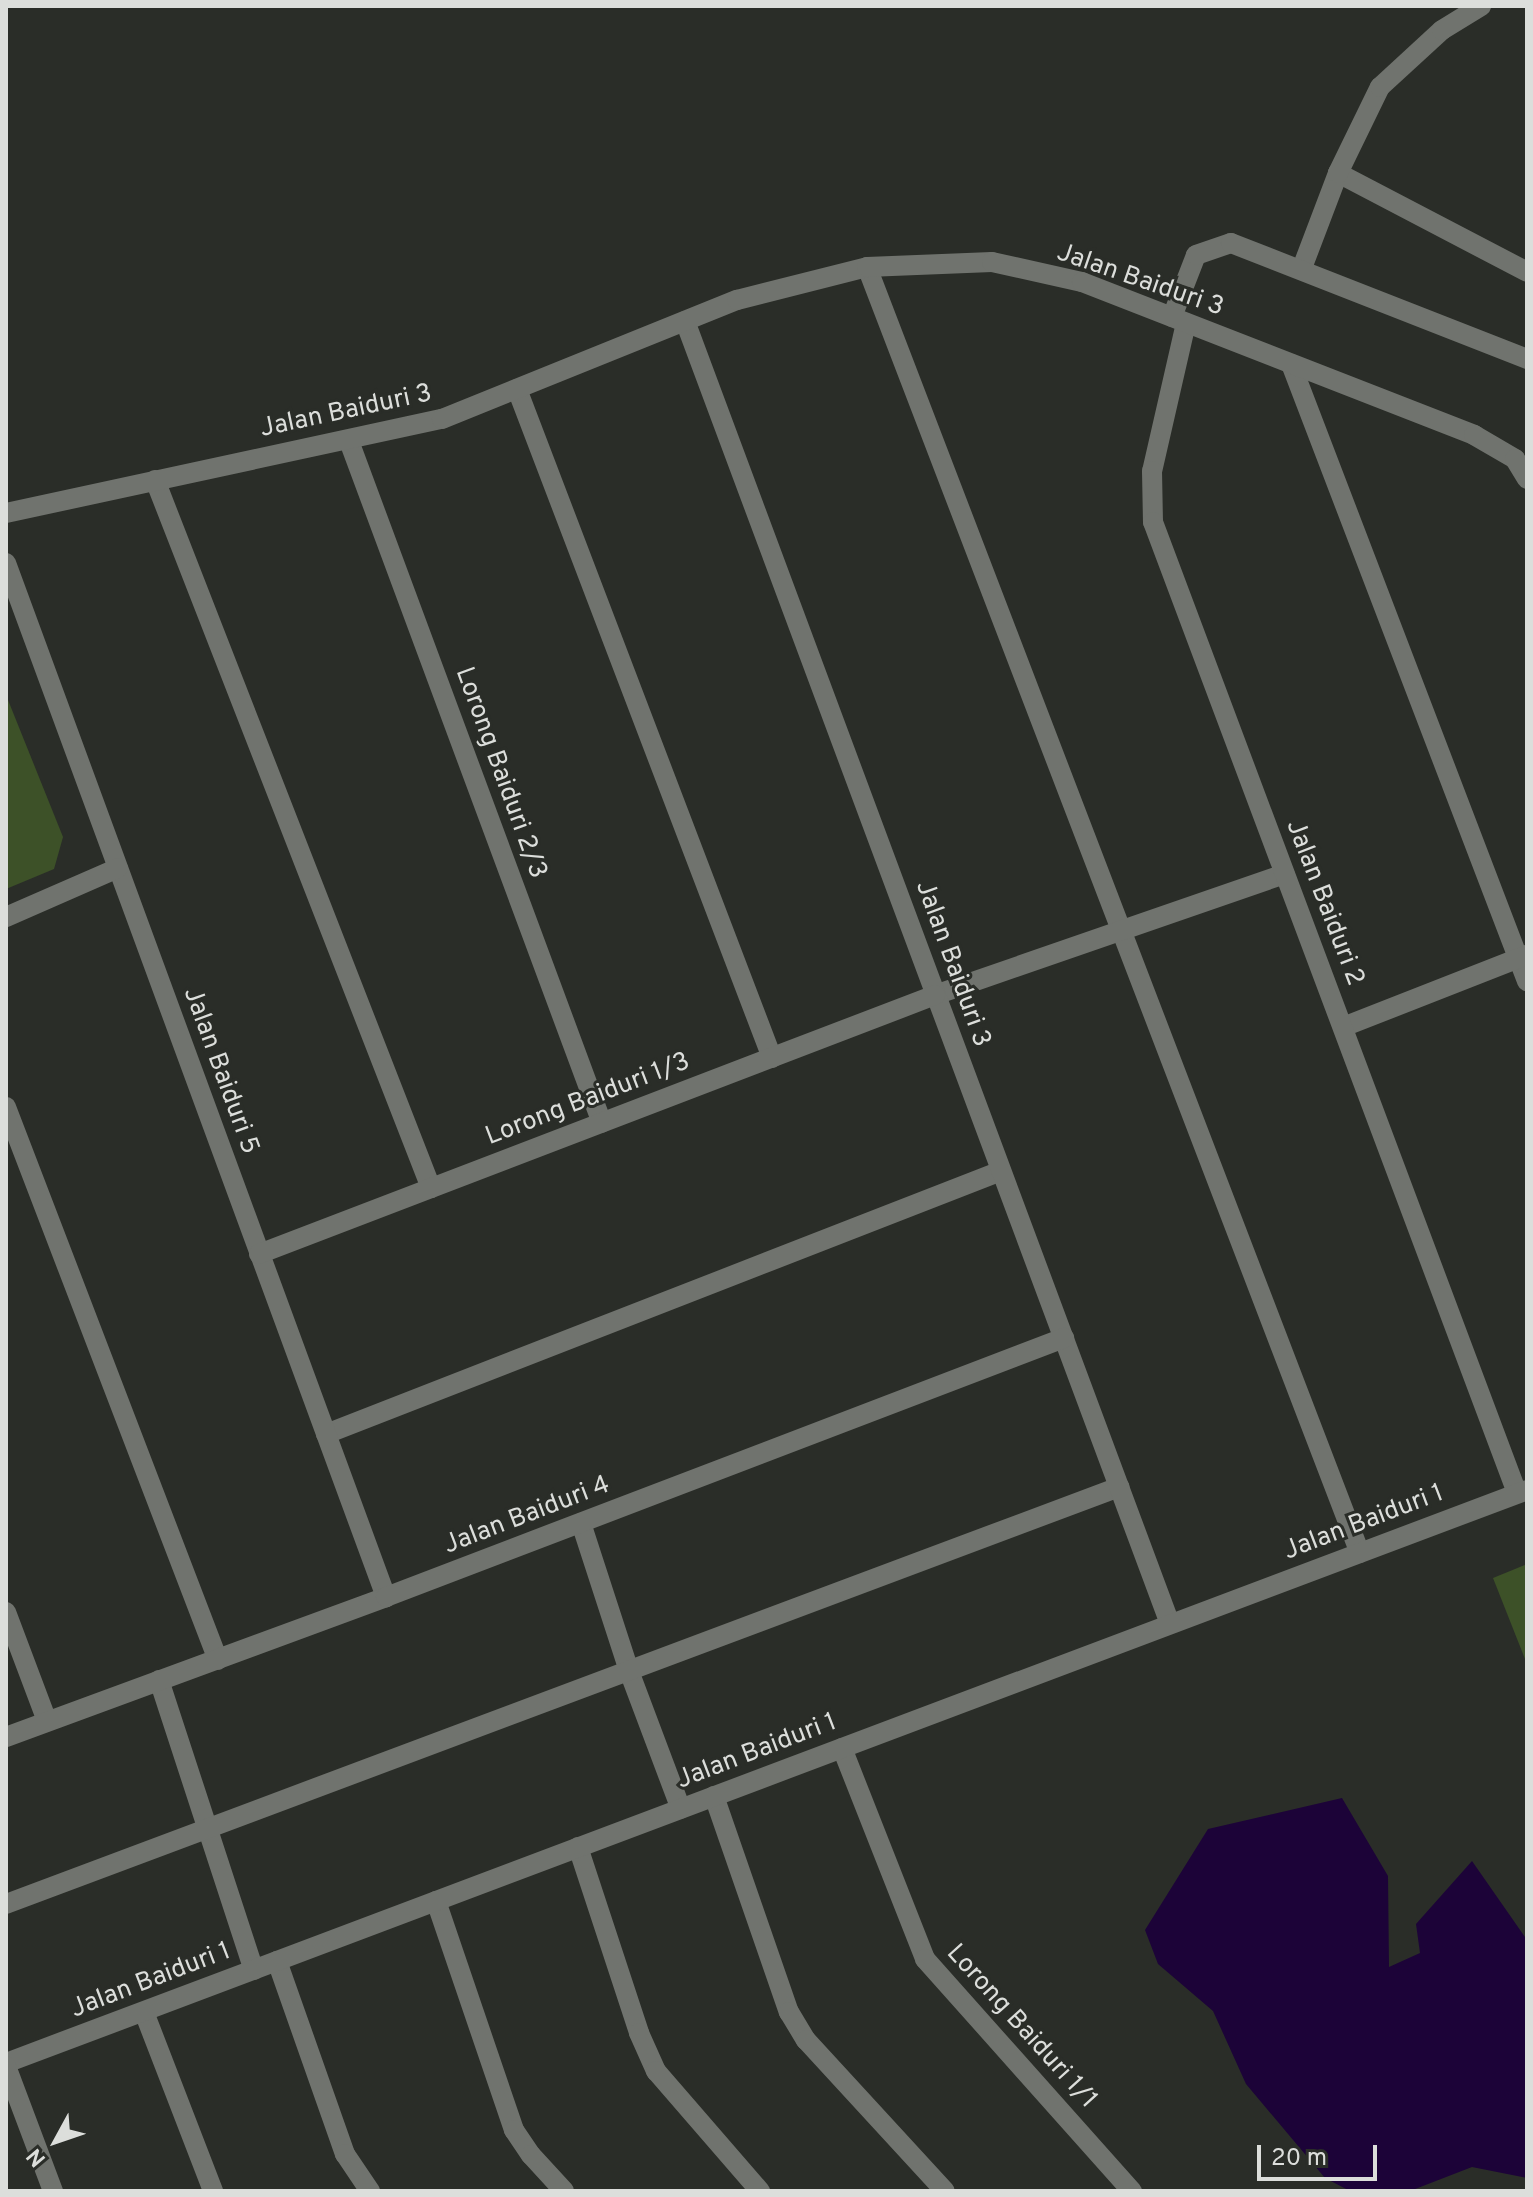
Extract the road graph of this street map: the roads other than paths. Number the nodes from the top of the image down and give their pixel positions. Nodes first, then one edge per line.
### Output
1 (1481, 6) edge
2 (1338, 173) junction
3 (867, 267) junction
4 (1302, 268) junction
5 (1527, 272) edge
6 (1179, 320) junction
7 (685, 321) junction
8 (1527, 359) edge
9 (1291, 364) junction
10 (517, 389) junction
11 (349, 441) junction
12 (1527, 479) edge
13 (155, 480) junction
14 (6, 513) edge
15 (6, 563) edge
16 (118, 868) junction
17 (1285, 874) junction
18 (6, 917) edge
19 (1120, 932) junction
20 (1523, 957) edge
21 (1527, 981) edge
22 (935, 995) junction
23 (1343, 1027) junction
24 (772, 1058) junction
25 (6, 1107) edge
26 (602, 1123) junction
27 (1001, 1171) junction
28 (431, 1188) junction
29 (259, 1254) junction
30 (1064, 1338) junction
31 (326, 1434) junction
32 (1119, 1487) junction
33 (1522, 1491) edge
34 (581, 1523) junction
35 (1360, 1553) junction
36 (386, 1597) junction
37 (6, 1612) edge
38 (1170, 1624) junction
39 (218, 1660) junction
40 (629, 1671) junction
41 (159, 1680) junction
42 (47, 1721) junction
43 (6, 1737) edge
44 (842, 1748) junction
45 (714, 1796) junction
46 (681, 1809) junction
47 (208, 1831) junction
48 (578, 1847) junction
49 (436, 1901) junction
50 (6, 1904) edge
51 (277, 1961) junction
52 (254, 1970) junction
53 (144, 2012) junction
54 (6, 2064) edge
55 (53, 2191) edge
56 (213, 2191) edge
57 (370, 2191) edge
58 (564, 2191) edge
59 (760, 2191) edge
60 (945, 2191) edge
61 (1132, 2191) edge

1 - 2 street
2 - 4 street
2 - 5 street
3 - 6 street, Jalan Baiduri 3
3 - 7 street, Jalan Baiduri 3
3 - 19 street
4 - 6 street, Jalan Baiduri 2
4 - 8 street, Jalan Baiduri 2
6 - 9 street, Jalan Baiduri 3
6 - 17 street, Jalan Baiduri 2
7 - 10 street, Jalan Baiduri 3
7 - 22 street, Jalan Baiduri 3
9 - 12 street, Jalan Baiduri 3
9 - 20 street
10 - 11 street, Jalan Baiduri 3
10 - 24 street
11 - 13 street, Jalan Baiduri 3
11 - 26 street, Lorong Baiduri 2/3
13 - 14 street, Jalan Baiduri 3
13 - 28 street
15 - 16 street, Jalan Baiduri 5
16 - 18 street
16 - 29 street, Jalan Baiduri 5
17 - 19 street, Lorong Baiduri 1/3
17 - 23 street, Jalan Baiduri 2
19 - 22 street, Lorong Baiduri 1/3
19 - 35 street
20 - 21 street
20 - 23 street
22 - 24 street, Lorong Baiduri 1/3
22 - 27 street, Jalan Baiduri 3
23 - 33 street, Jalan Baiduri 2
24 - 26 street, Lorong Baiduri 1/3
25 - 39 street
26 - 28 street, Lorong Baiduri 1/3
27 - 30 street, Jalan Baiduri 3
27 - 31 street
28 - 29 street, Lorong Baiduri 1/3
29 - 31 street, Jalan Baiduri 5
30 - 32 street, Jalan Baiduri 3
30 - 34 street, Jalan Baiduri 4
31 - 36 street, Jalan Baiduri 5
32 - 38 street, Jalan Baiduri 3
32 - 40 street
33 - 35 street, Jalan Baiduri 1
34 - 36 street, Jalan Baiduri 4
34 - 40 street
35 - 38 street, Jalan Baiduri 1
36 - 39 street, Jalan Baiduri 4
37 - 42 street
38 - 44 street, Jalan Baiduri 1
39 - 41 street, Jalan Baiduri 4
40 - 46 street
40 - 47 street
41 - 42 street, Jalan Baiduri 4
41 - 47 street
42 - 43 street, Jalan Baiduri 4
44 - 45 street, Jalan Baiduri 1
44 - 61 street, Lorong Baiduri 1/1
45 - 46 street, Jalan Baiduri 1
45 - 60 street
46 - 48 street, Jalan Baiduri 1
47 - 50 street
47 - 52 street
48 - 49 street, Jalan Baiduri 1
48 - 59 street
49 - 51 street, Jalan Baiduri 1
49 - 58 street
51 - 52 street, Jalan Baiduri 1
51 - 57 street
52 - 53 street, Jalan Baiduri 1
53 - 54 street, Jalan Baiduri 1
53 - 56 street
54 - 55 street

